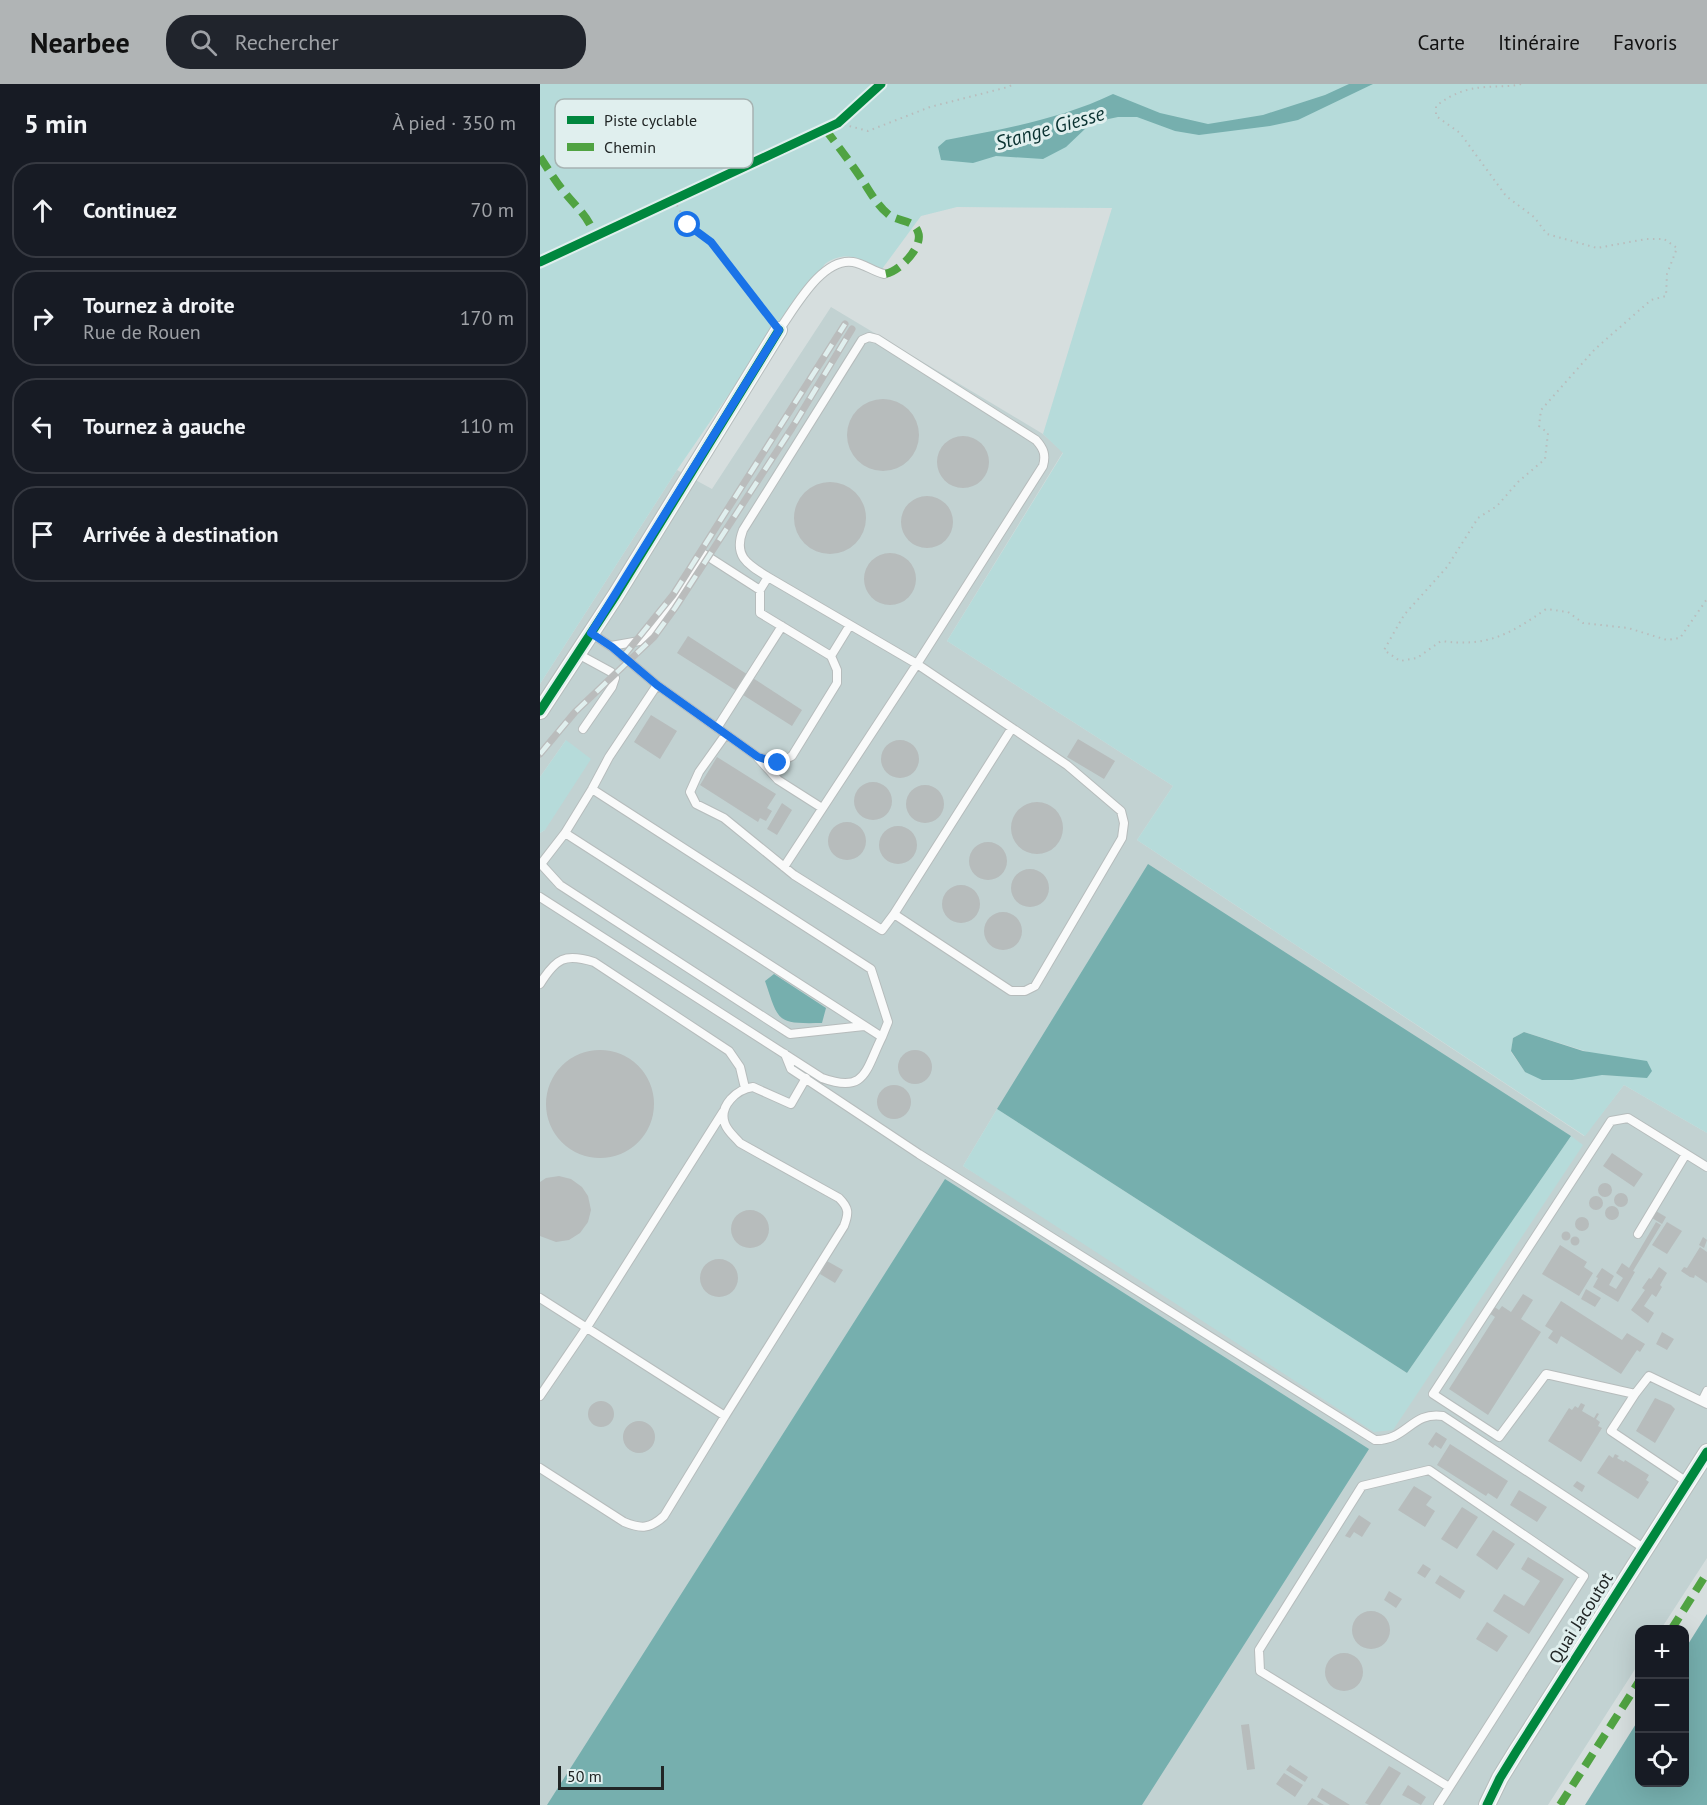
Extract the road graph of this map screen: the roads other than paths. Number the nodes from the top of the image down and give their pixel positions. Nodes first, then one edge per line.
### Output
1 (884, 274) dead end
2 (779, 330) joint
3 (768, 577) junction
4 (760, 590) junction
5 (850, 625) junction
6 (782, 626) junction
7 (591, 633) junction
8 (611, 646) junction
9 (578, 654) junction
10 (831, 656) junction
11 (917, 663) junction
12 (657, 685) junction
13 (540, 711) edge
14 (717, 728) junction
15 (1012, 728) junction
16 (583, 729) dead end
17 (726, 734) junction
18 (758, 757) junction
19 (592, 789) junction
20 (822, 808) junction
21 (565, 833) junction
22 (541, 864) edge
23 (784, 867) junction
24 (540, 897) edge
25 (894, 914) junction
26 (540, 984) edge
27 (865, 1025) junction
28 (882, 1036) junction
29 (785, 1054) junction
30 (806, 1078) junction
31 (745, 1088) junction
32 (724, 1110) junction
33 (1686, 1154) junction
34 (1707, 1167) edge
35 (1638, 1234) dead end
36 (540, 1298) edge
37 (587, 1328) junction
38 (1707, 1391) edge
39 (1635, 1394) junction
40 (540, 1396) edge
41 (1704, 1402) edge
42 (725, 1416) junction
43 (1707, 1452) edge
44 (540, 1468) edge
45 (1687, 1482) junction
46 (1645, 1549) junction
47 (1449, 1787) junction
48 (1438, 1805) edge
49 (1487, 1805) edge

1 - 2 lane
2 - 7 street
3 - 4 lane
3 - 5 lane
3 - 11 lane
4 - 6 lane
4 - 8 lane
5 - 10 lane
5 - 11 lane
6 - 10 lane
6 - 14 lane
7 - 8 lane
7 - 9 street
8 - 12 lane
9 - 13 street
9 - 16 lane
10 - 18 lane
11 - 15 lane
11 - 20 lane
12 - 14 lane
12 - 19 lane
14 - 17 lane
15 - 25 lane
15 - 25 lane
17 - 18 lane
17 - 23 lane
18 - 20 lane
19 - 21 lane
19 - 28 lane
20 - 23 lane
21 - 22 lane
21 - 27 lane
22 - 27 lane
23 - 25 lane
24 - 29 lane
26 - 31 lane
27 - 28 lane
28 - 29 lane
29 - 30 lane
30 - 31 lane
30 - 46 lane
31 - 32 lane
32 - 37 lane
32 - 42 lane
33 - 34 lane
33 - 35 lane
33 - 39 lane
36 - 37 lane
37 - 40 lane
37 - 42 lane
38 - 41 lane
39 - 41 lane
39 - 45 lane
42 - 44 lane
43 - 45 street, Quai Jacoutot
45 - 46 street, Quai Jacoutot
46 - 49 street, Quai Jacoutot
47 - 47 lane
47 - 48 lane

